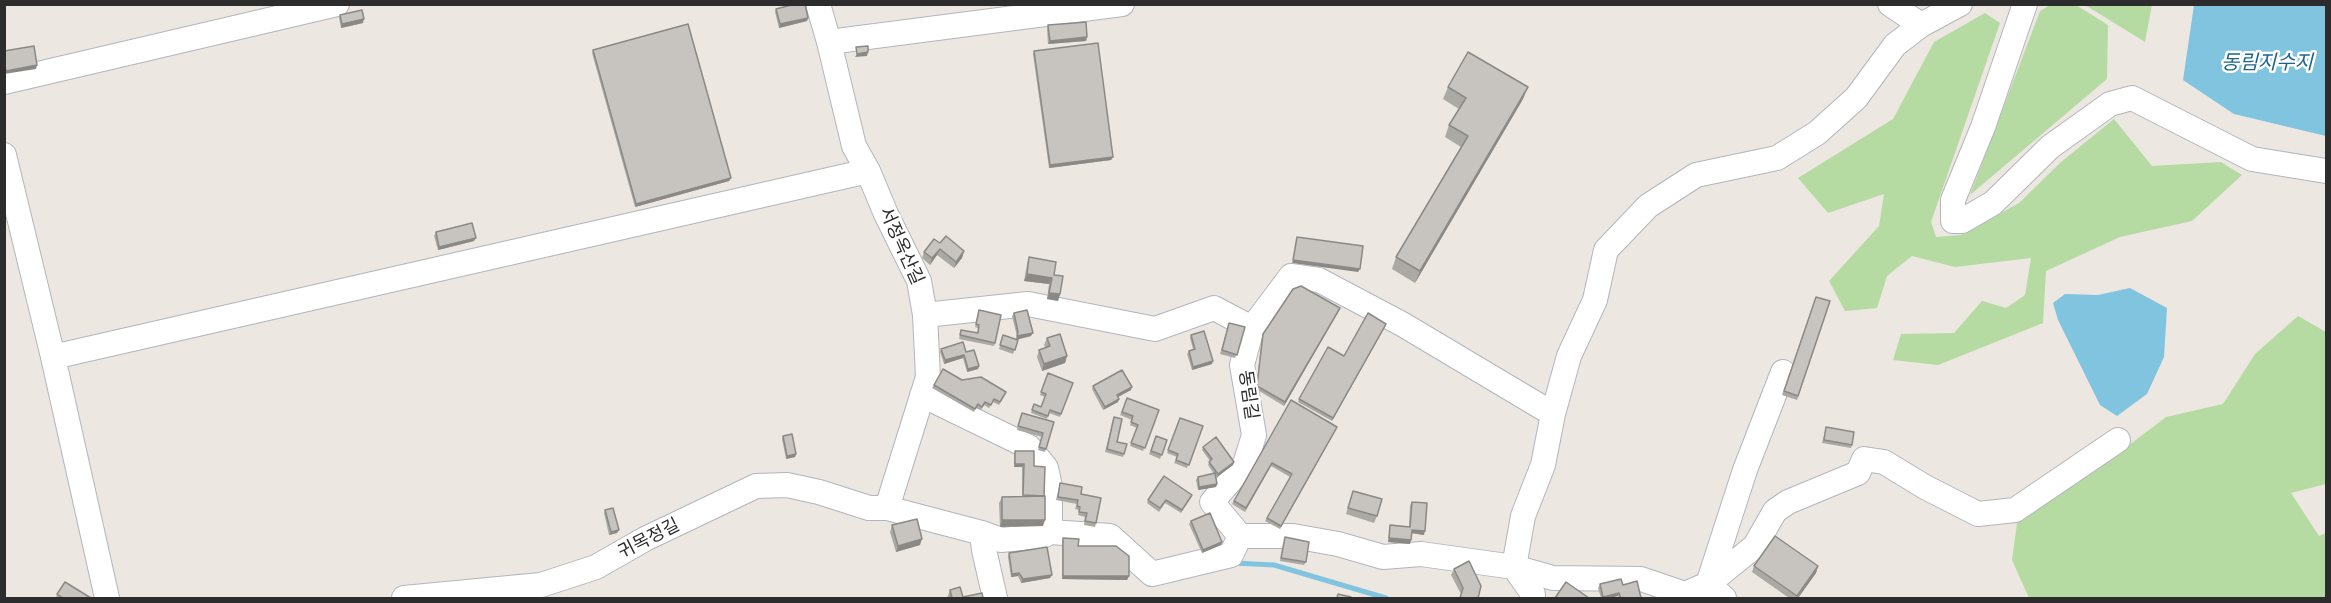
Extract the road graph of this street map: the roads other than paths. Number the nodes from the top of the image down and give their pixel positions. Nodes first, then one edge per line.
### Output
1 (337, 4) edge
2 (818, 4) edge
3 (1122, 4) edge
4 (1890, 4) edge
5 (1960, 4) edge
6 (2025, 4) edge
7 (1921, 25) junction
8 (829, 42) junction
9 (4, 82) edge
10 (4, 155) edge
11 (868, 171) junction
12 (2326, 171) edge
13 (925, 315) junction
14 (1252, 328) junction
15 (53, 357) junction
16 (1783, 372) dead end
17 (922, 395) junction
18 (1553, 414) junction
19 (2118, 440) dead end
20 (887, 508) junction
21 (1050, 531) junction
22 (982, 533) junction
23 (1240, 536) junction
24 (1514, 567) junction
25 (1716, 591) edge
26 (543, 592) edge
27 (107, 598) edge
28 (404, 598) edge
29 (995, 598) edge
30 (1533, 598) edge

1 - 9 lane
2 - 8 lane, 서정옥산길
3 - 8 lane
4 - 7 lane
5 - 7 lane
6 - 12 lane
7 - 18 lane
8 - 11 lane, 서정옥산길
10 - 15 lane
11 - 13 lane, 서정옥산길
11 - 15 lane
13 - 14 lane
13 - 17 lane, 서정옥산길
14 - 18 lane
14 - 23 lane, 동림길
15 - 27 lane
16 - 25 lane
17 - 20 lane, 서정옥산길
17 - 21 lane
18 - 24 lane
19 - 25 lane
20 - 22 lane
20 - 26 lane, 귀목정길
21 - 22 lane
21 - 23 lane
22 - 29 lane
23 - 24 lane
24 - 25 lane
24 - 30 lane
26 - 28 lane, 귀목정길

